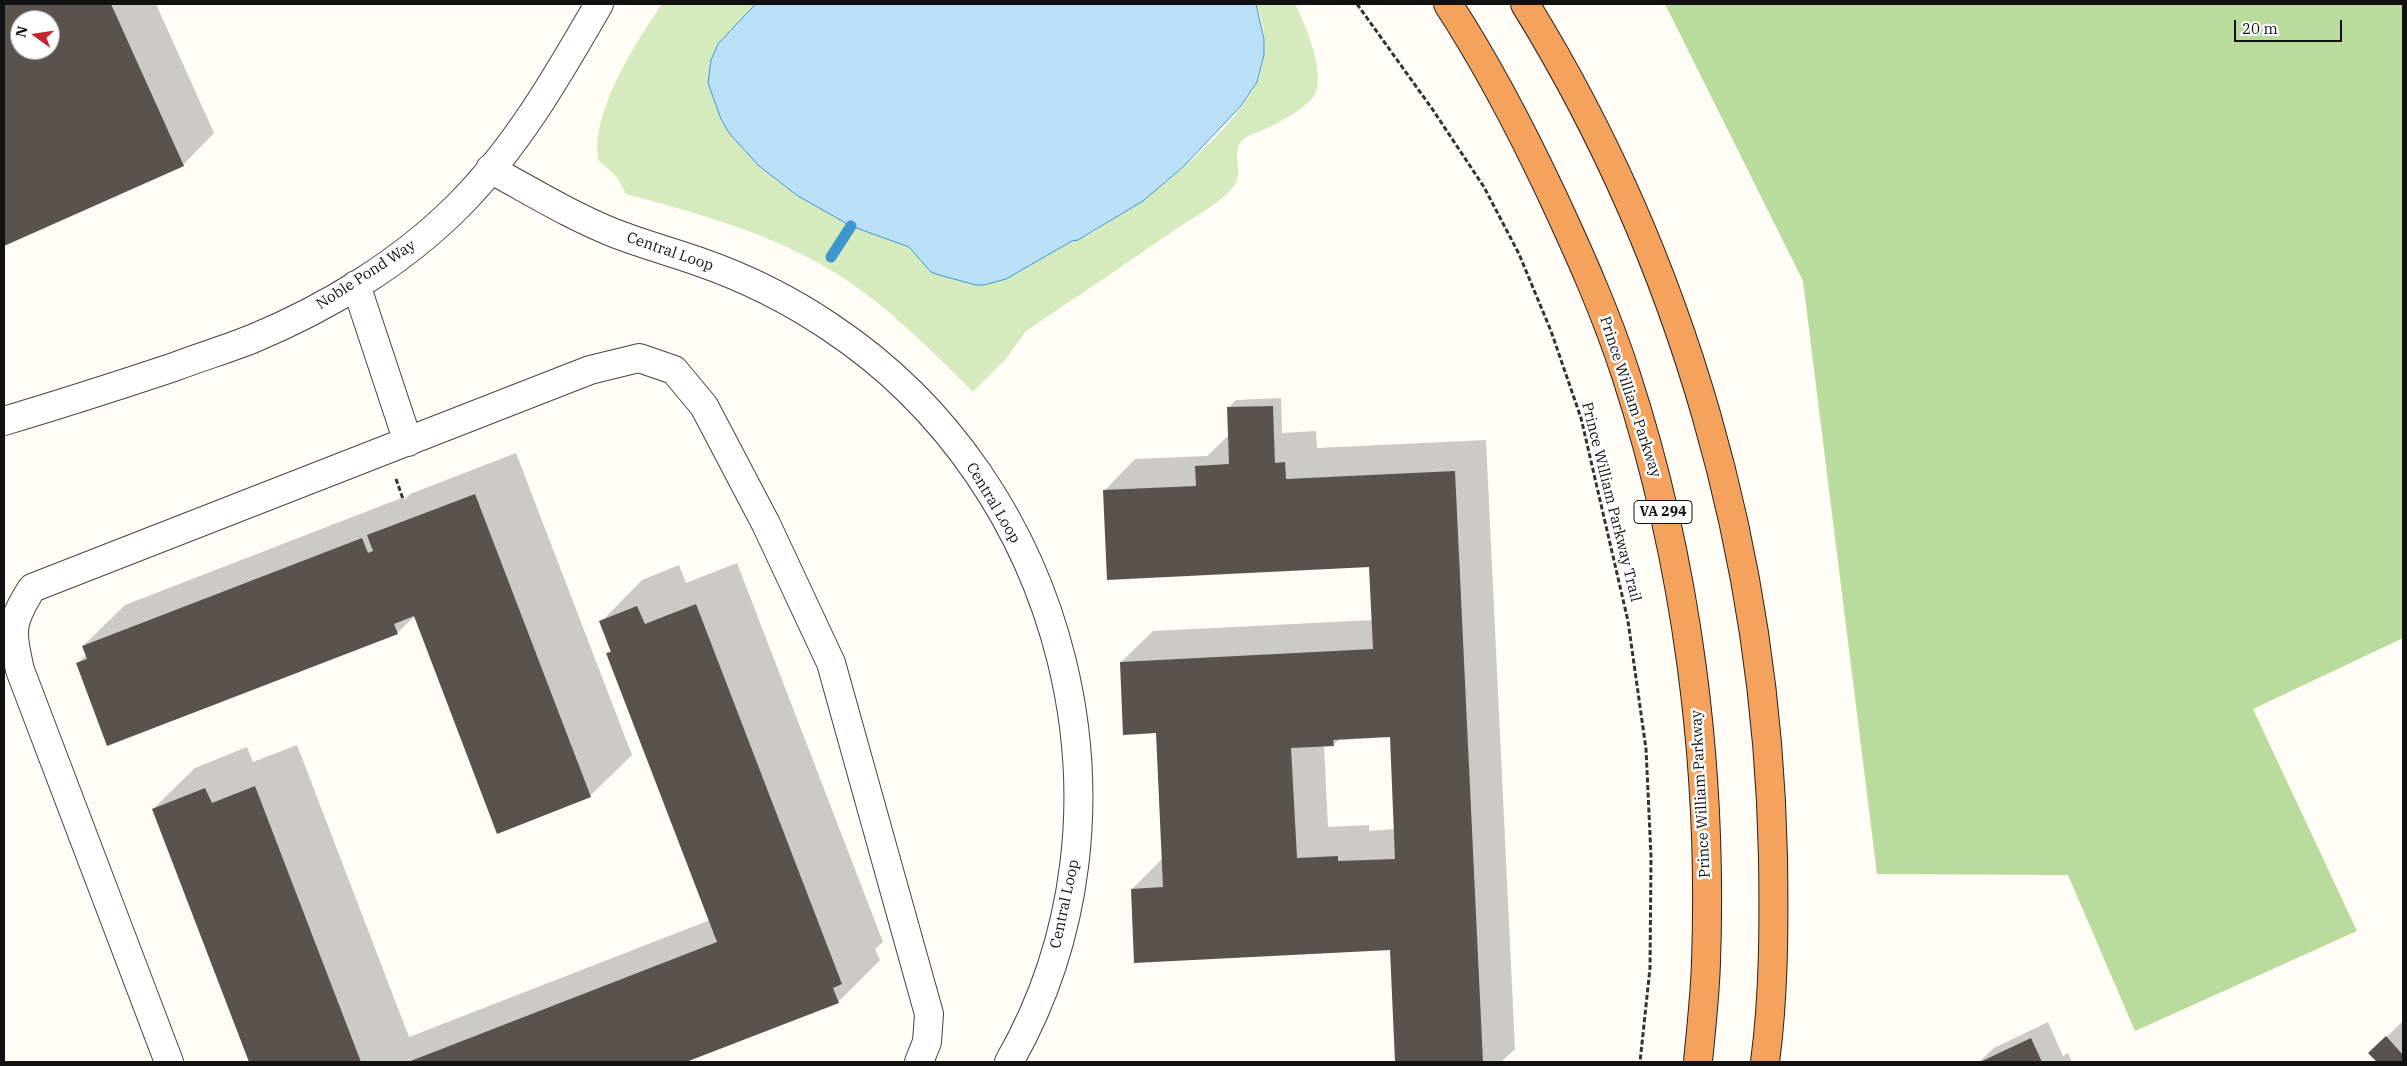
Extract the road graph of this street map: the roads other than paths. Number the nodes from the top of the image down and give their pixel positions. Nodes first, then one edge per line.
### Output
1 (599, 4) edge
2 (1448, 4) edge
3 (1525, 4) edge
4 (490, 169) junction
5 (356, 286) junction
6 (4, 421) edge
7 (408, 442) junction
8 (169, 1062) edge
9 (919, 1062) edge
10 (1009, 1062) edge
11 (1698, 1062) edge
12 (1765, 1062) edge

1 - 4 street, Noble Pond Way
2 - 11 highway, Prince William Parkway / VA 294
3 - 12 highway
4 - 5 street, Noble Pond Way
4 - 10 street, Central Loop
5 - 6 street, Noble Pond Way
5 - 7 street
7 - 8 street
7 - 9 street

